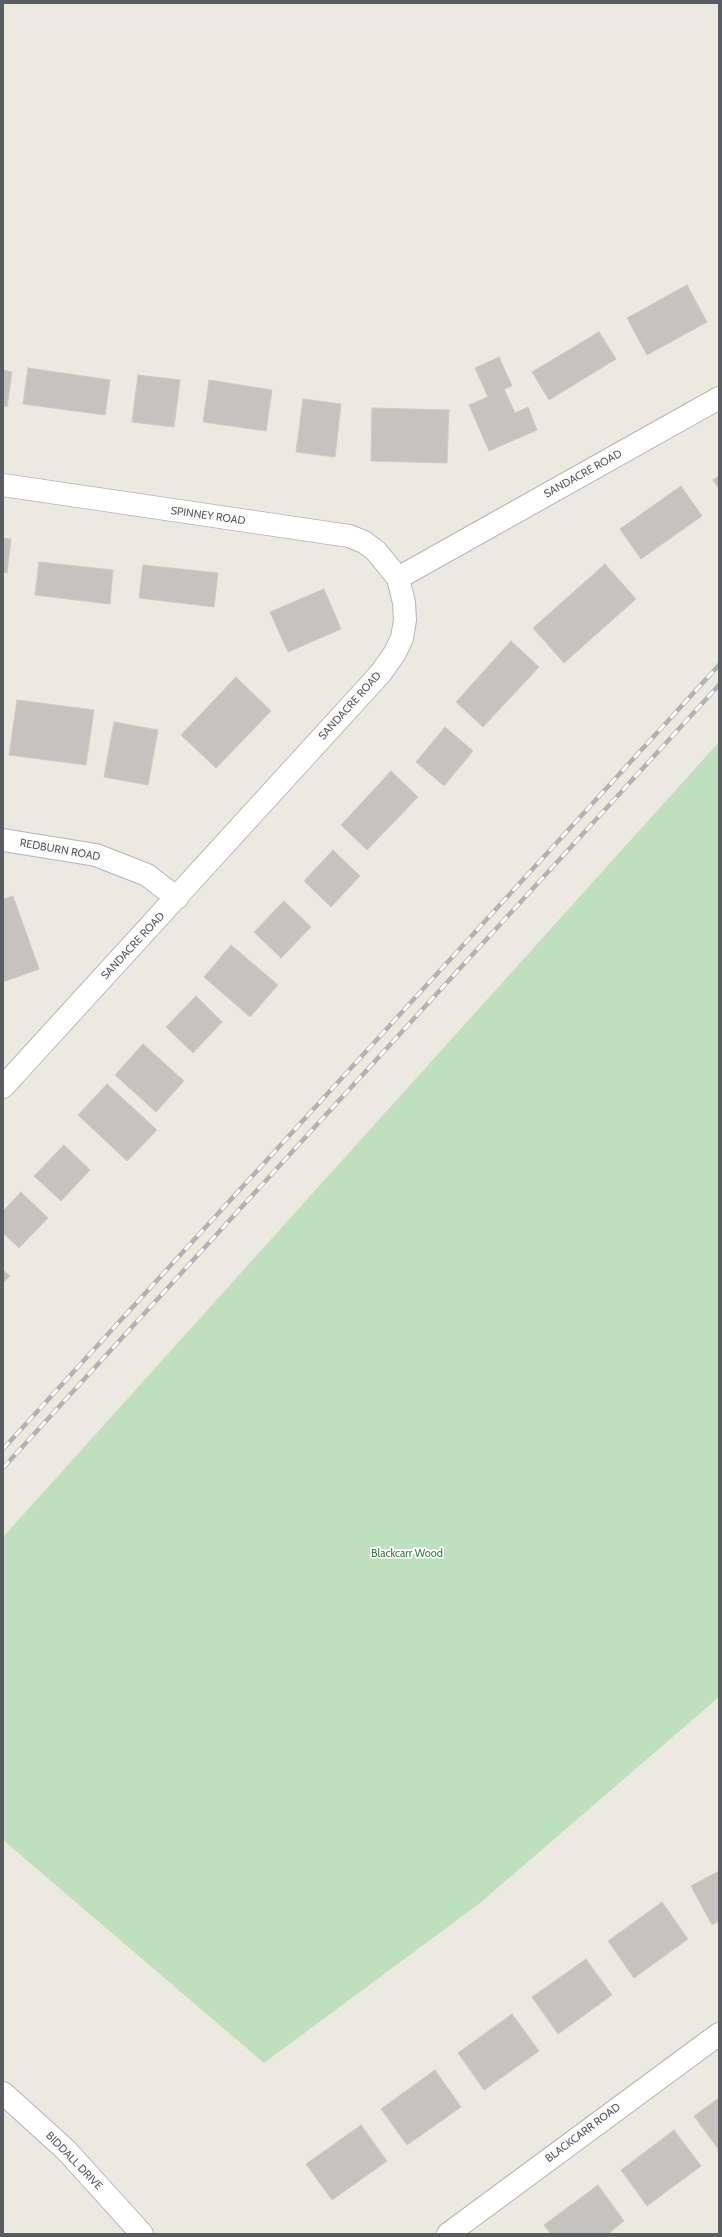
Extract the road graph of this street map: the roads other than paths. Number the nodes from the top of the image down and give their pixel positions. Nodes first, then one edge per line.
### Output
1 (719, 398) edge
2 (3, 485) edge
3 (398, 578) junction
4 (3, 840) edge
5 (176, 898) junction
6 (3, 1087) edge
7 (719, 2034) edge
8 (3, 2093) edge
9 (142, 2234) edge
10 (448, 2234) edge

1 - 3 street, SANDACRE ROAD
2 - 3 street, SPINNEY ROAD
3 - 5 street, SANDACRE ROAD
4 - 5 street, REDBURN ROAD
5 - 6 street, SANDACRE ROAD
7 - 10 street, BLACKCARR ROAD
8 - 9 street, BIDDALL DRIVE

